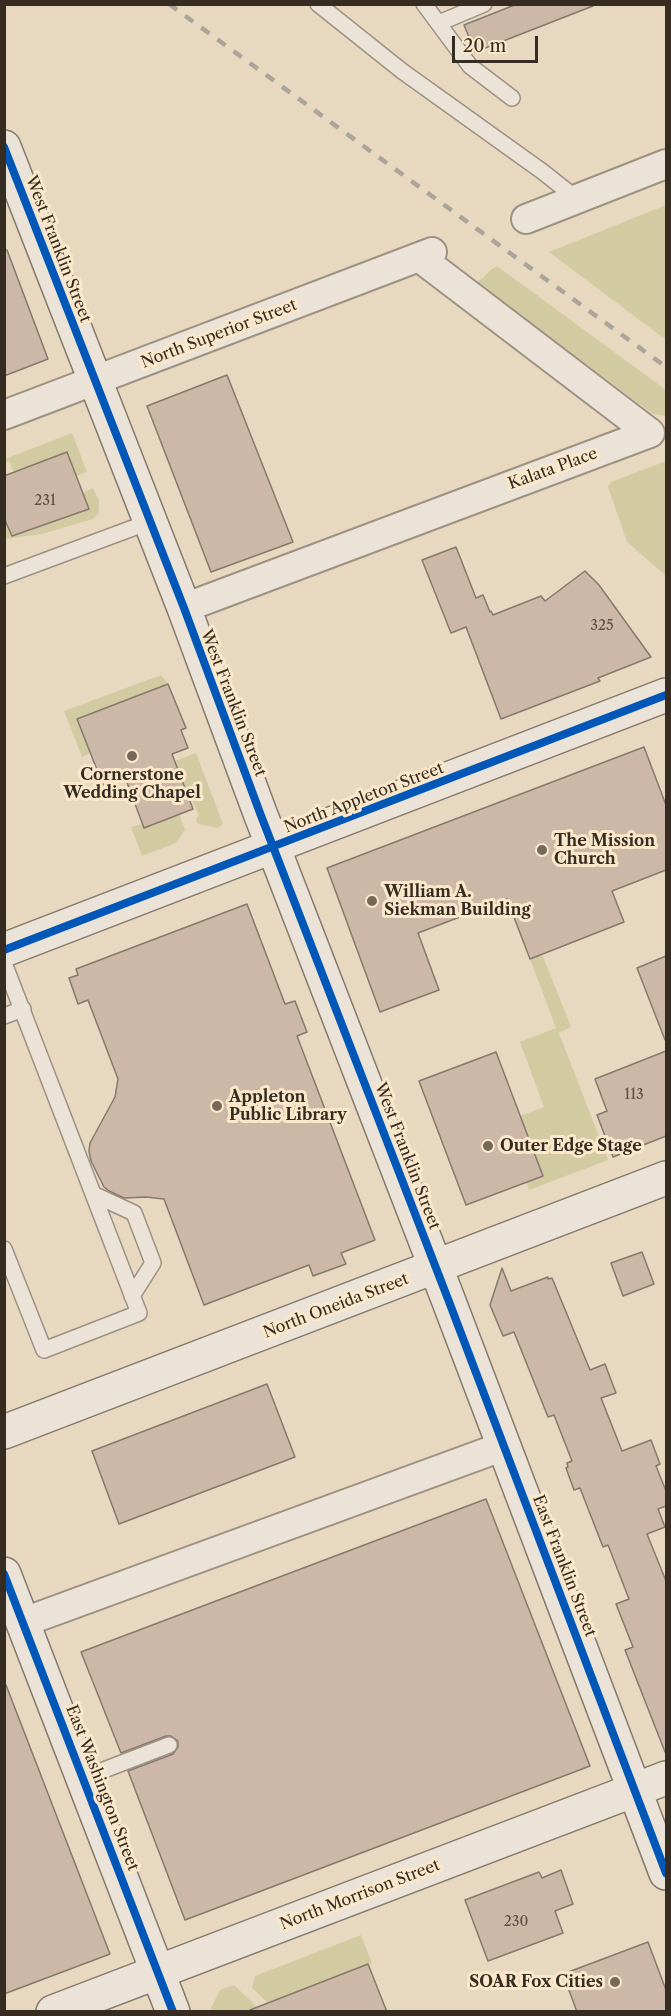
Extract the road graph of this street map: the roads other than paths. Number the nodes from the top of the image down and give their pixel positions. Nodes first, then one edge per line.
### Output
1 (318, 4) edge
2 (424, 4) edge
3 (484, 4) edge
4 (439, 23) junction
5 (512, 98) dead end
6 (4, 147) edge
7 (666, 164) edge
8 (577, 199) junction
9 (526, 219) dead end
10 (426, 255) joint
11 (95, 381) junction
12 (4, 415) edge
13 (149, 522) junction
14 (4, 576) edge
15 (184, 608) junction
16 (666, 695) edge
17 (273, 848) junction
18 (4, 950) edge
19 (4, 963) edge
20 (22, 1009) junction
21 (4, 1016) edge
22 (666, 1179) edge
23 (95, 1195) junction
24 (4, 1249) edge
25 (436, 1268) junction
26 (132, 1296) junction
27 (4, 1432) edge
28 (504, 1446) junction
29 (4, 1574) edge
30 (24, 1622) junction
31 (169, 1745) dead end
32 (83, 1778) junction
33 (666, 1778) edge
34 (635, 1790) junction
35 (666, 1873) edge
36 (158, 1972) junction
37 (53, 2012) edge
38 (173, 2012) edge

1 - 8 lane
2 - 4 lane
3 - 4 lane
4 - 5 lane
6 - 11 street, West Franklin Street
7 - 8 street
8 - 9 street
10 - 11 street, North Superior Street
10 - 15 street, Kalata Place
11 - 12 street, North Superior Street
11 - 13 street, West Franklin Street
13 - 14 lane
13 - 15 street, West Franklin Street
15 - 17 street, West Franklin Street
16 - 17 street, North Appleton Street
17 - 18 street, North Appleton Street
17 - 25 street, West Franklin Street
19 - 20 lane
20 - 21 lane
20 - 23 lane
22 - 25 street, North Oneida Street
23 - 26 lane
23 - 26 lane
24 - 26 lane
25 - 27 street, North Oneida Street
25 - 28 street, East Franklin Street
28 - 30 street
28 - 34 street, East Franklin Street
29 - 30 street, East Washington Street
30 - 32 street, East Washington Street
31 - 32 lane
32 - 36 street, East Washington Street
33 - 34 street, North Morrison Street
34 - 35 street, East Franklin Street
34 - 36 street, North Morrison Street
36 - 37 street, North Morrison Street
36 - 38 street, East Washington Street

